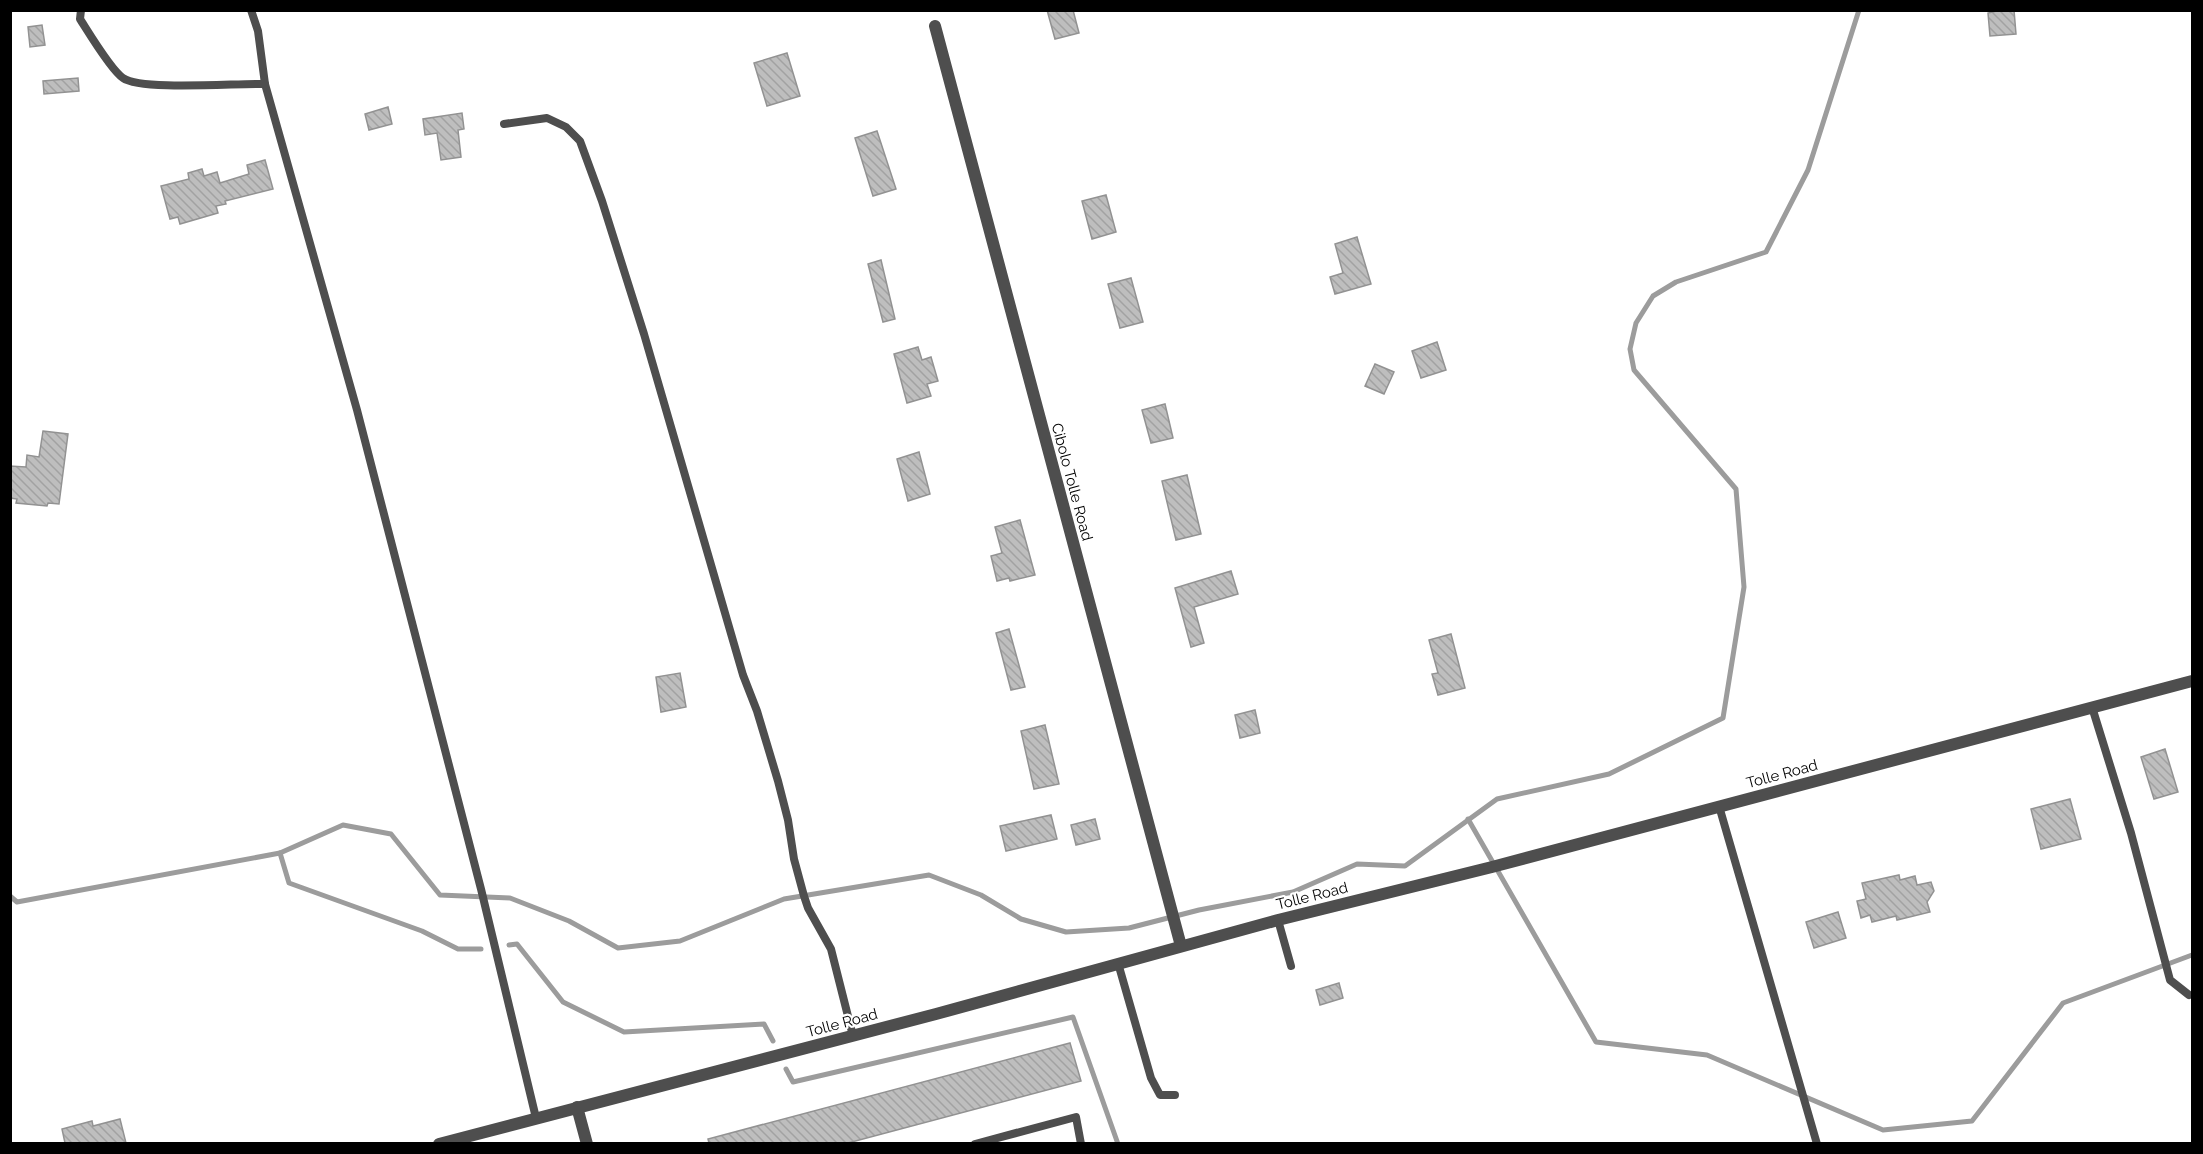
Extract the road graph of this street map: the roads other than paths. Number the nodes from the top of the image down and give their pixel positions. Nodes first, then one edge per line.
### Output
1 (81, 10) edge
2 (251, 10) edge
3 (935, 26) dead end
4 (265, 84) junction
5 (504, 124) dead end
6 (2193, 681) edge
7 (2092, 707) junction
8 (1719, 806) junction
9 (1278, 920) junction
10 (1181, 946) junction
11 (1118, 963) junction
12 (1291, 966) dead end
13 (2189, 995) dead end
14 (853, 1036) junction
15 (1175, 1095) dead end
16 (577, 1107) junction
17 (536, 1118) junction
18 (439, 1143) edge
19 (587, 1143) edge
20 (975, 1143) edge
21 (1082, 1143) edge
22 (1817, 1143) edge

1 - 4 lane
2 - 4 lane
3 - 10 street, Cibolo Tolle Road
4 - 17 lane
5 - 14 lane
6 - 7 street, Tolle Road
7 - 8 street, Tolle Road
7 - 13 lane
8 - 9 street, Tolle Road
8 - 22 lane
9 - 10 street, Tolle Road
9 - 12 lane
10 - 11 street, Tolle Road
11 - 14 street, Tolle Road
11 - 15 lane
14 - 16 street, Tolle Road
16 - 17 street, Tolle Road
16 - 19 street
17 - 18 street, Tolle Road
20 - 21 lane

